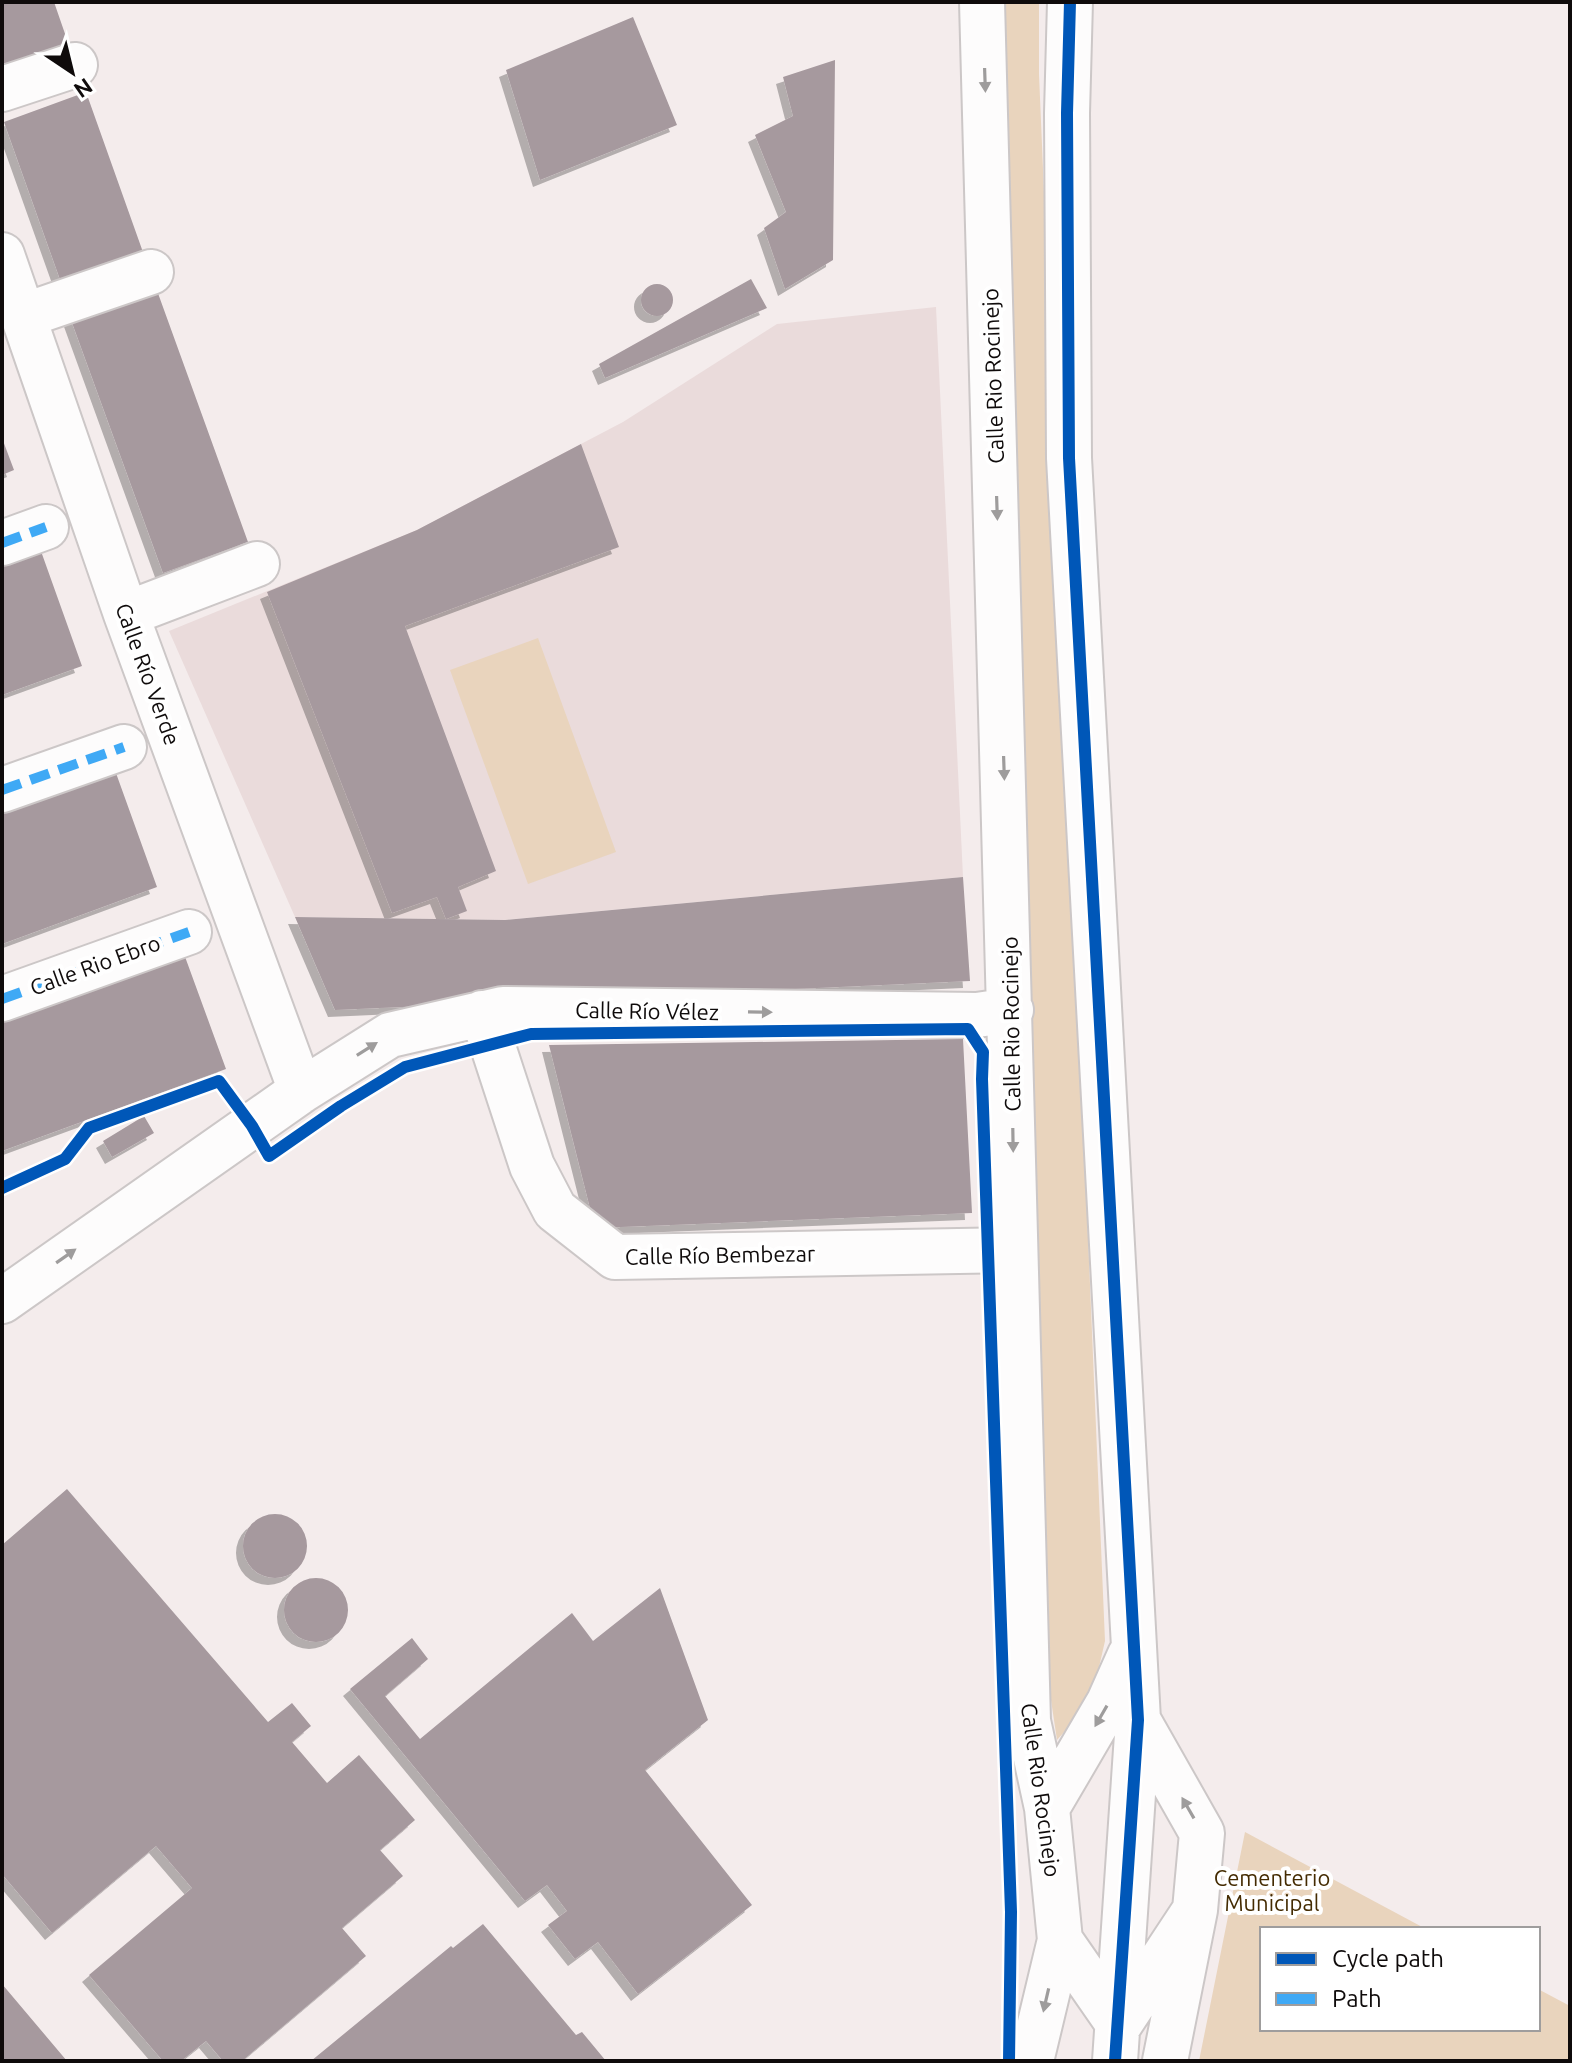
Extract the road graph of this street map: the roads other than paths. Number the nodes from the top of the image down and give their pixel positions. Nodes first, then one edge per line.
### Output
1 (982, 2) edge
2 (1070, 2) edge
3 (75, 65) dead end
4 (2, 89) edge
5 (2, 255) edge
6 (151, 272) dead end
7 (23, 316) junction
8 (46, 527) dead end
9 (2, 543) edge
10 (257, 564) dead end
11 (126, 614) junction
12 (124, 747) dead end
13 (2, 790) edge
14 (189, 932) dead end
15 (2, 999) edge
16 (1011, 1010) junction
17 (482, 1013) junction
18 (301, 1091) junction
19 (1015, 1250) junction
20 (2, 1301) edge
21 (1134, 1646) junction
22 (1138, 1720) junction
23 (1047, 1808) junction
24 (1195, 1910) junction
25 (1060, 1940) junction
26 (1117, 2043) edge
27 (1031, 2061) edge
28 (1165, 2061) edge

1 -> 16 street, Calle Rio Rocinejo
2 - 21 street
3 - 4 street
5 - 7 street, Calle Río Verde
6 - 7 street
7 - 11 street, Calle Río Verde
8 - 9 street
10 - 11 street
11 - 18 street, Calle Río Verde
12 - 13 street
14 - 15 street, Calle Rio Ebro
17 -> 16 street, Calle Río Vélez
16 -> 19 street, Calle Rio Rocinejo
18 -> 17 street, Calle Río Vélez
17 - 19 street, Calle Río Bembezar
20 -> 18 street, Calle Río Vélez
19 - 23 street, Calle Rio Rocinejo
21 - 22 street
21 -> 23 street
24 -> 22 street
22 - 26 street
23 - 25 street, Calle Rio Rocinejo
24 - 26 street
24 - 28 street
25 - 26 street, Calle Rio Rocinejo
25 -> 27 street

